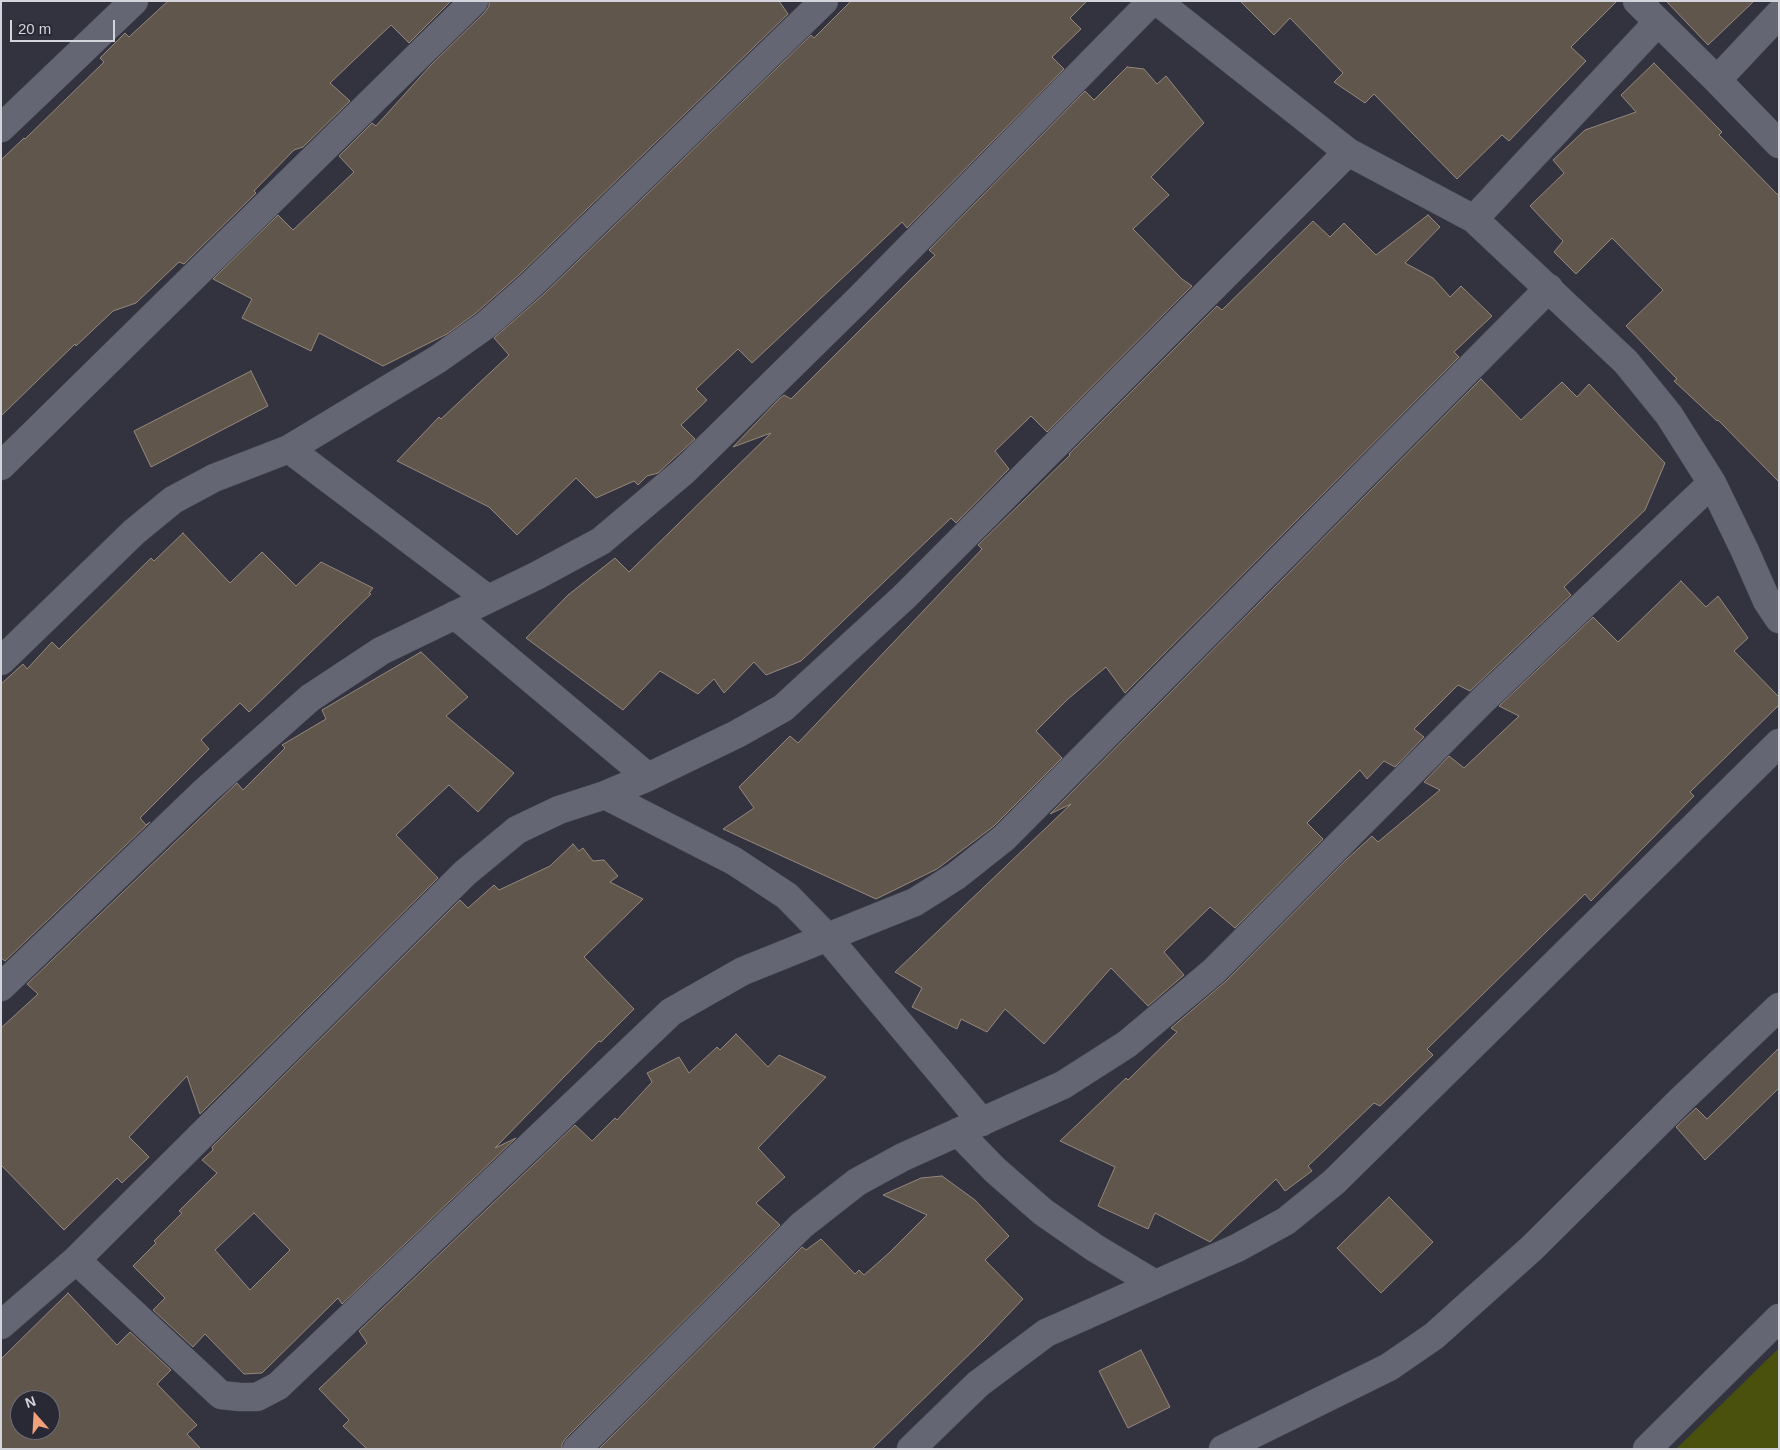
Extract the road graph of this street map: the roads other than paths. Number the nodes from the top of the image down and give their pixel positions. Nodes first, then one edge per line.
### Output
1 (134, 1) edge
2 (474, 1) edge
3 (824, 1) edge
4 (1152, 1) edge
5 (1157, 1) edge
6 (1637, 1) edge
7 (1779, 14) edge
8 (1658, 22) junction
9 (1717, 80) junction
10 (1, 128) edge
11 (1779, 144) edge
12 (1348, 152) junction
13 (1474, 219) junction
14 (1549, 288) junction
15 (289, 449) junction
16 (1, 466) edge
17 (1712, 483) junction
18 (488, 598) junction
19 (455, 615) junction
20 (1779, 619) edge
21 (1, 661) edge
22 (1779, 743) edge
23 (648, 777) junction
24 (605, 795) junction
25 (827, 937) junction
26 (1, 987) edge
27 (1779, 1007) edge
28 (970, 1127) junction
29 (76, 1260) junction
30 (1155, 1284) junction
31 (1779, 1318) edge
32 (1, 1325) edge
33 (577, 1449) edge
34 (910, 1449) edge
35 (1222, 1449) edge
36 (1646, 1449) edge

1 - 10 street
2 - 16 street
3 - 15 street
4 - 18 street
5 - 12 street
6 - 8 street
7 - 9 street
8 - 9 street
8 - 13 street
9 - 11 street
12 - 13 street
12 - 23 street
13 - 14 street
14 - 17 street
14 - 25 street
15 - 18 street
15 - 21 street
17 - 20 street
17 - 28 street
18 - 19 street
19 - 23 street
19 - 26 street
22 - 30 street
23 - 24 street
24 - 25 street
24 - 29 street
25 - 28 street
25 - 29 street
27 - 35 street
28 - 30 street
28 - 33 street
29 - 32 street
30 - 34 street
31 - 36 street

